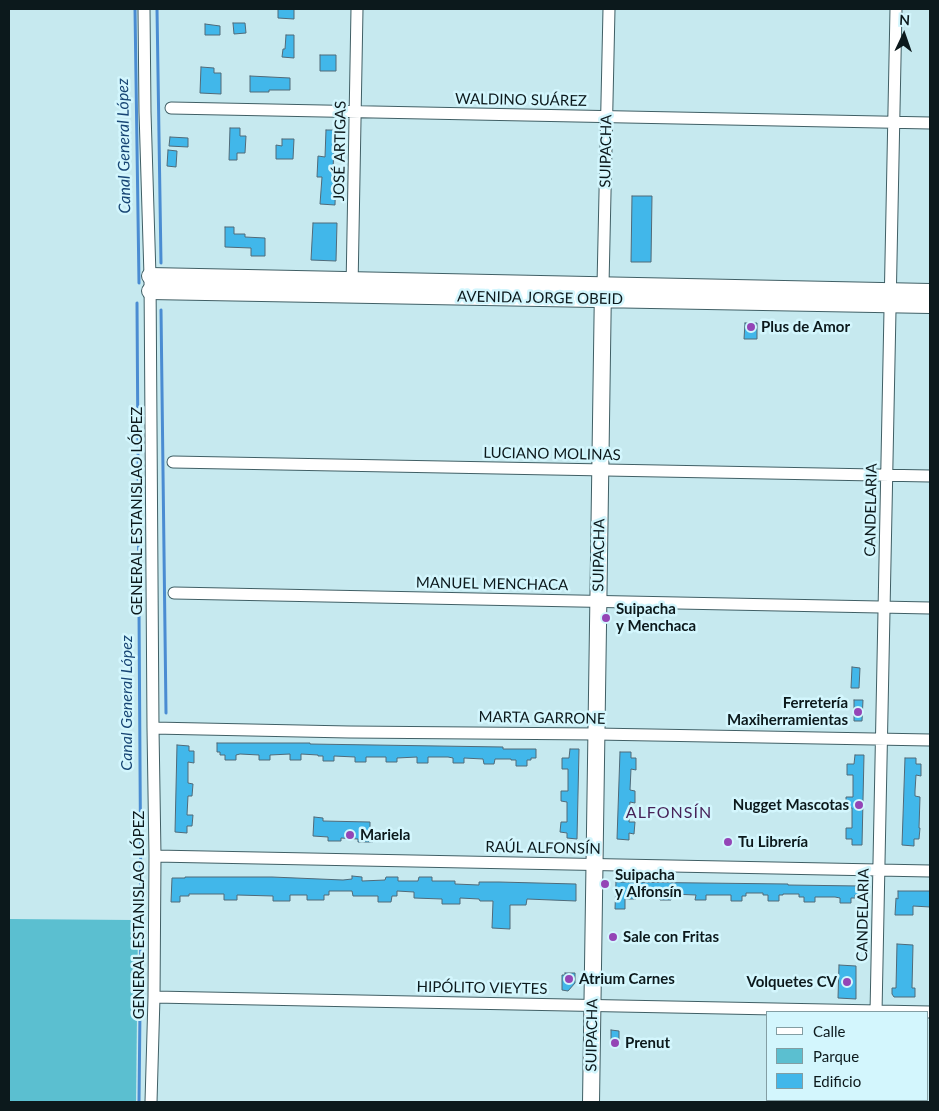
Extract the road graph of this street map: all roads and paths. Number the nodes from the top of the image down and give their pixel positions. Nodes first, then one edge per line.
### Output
1 (144, 9) edge
2 (358, 9) edge
3 (609, 9) edge
4 (896, 9) edge
5 (171, 108) dead end
6 (356, 112) junction
7 (607, 117) junction
8 (894, 123) junction
9 (930, 124) edge
10 (150, 283) junction
11 (352, 287) junction
12 (603, 292) junction
13 (930, 292) edge
14 (891, 298) junction
15 (930, 305) edge
16 (173, 462) dead end
17 (600, 470) junction
18 (887, 475) junction
19 (930, 476) edge
20 (174, 593) dead end
21 (598, 602) junction
22 (884, 607) junction
23 (930, 608) edge
24 (153, 728) junction
25 (596, 734) junction
26 (881, 739) junction
27 (930, 740) edge
28 (155, 856) junction
29 (594, 864) junction
30 (879, 870) junction
31 (930, 871) edge
32 (154, 997) junction
33 (592, 1005) junction
34 (876, 1011) edge
35 (151, 1102) edge
36 (591, 1102) edge

1 - 10 street, GENERAL ESTANISLAO LÓPEZ
2 - 6 street, JOSÉ ARTIGAS
3 - 7 street, SUIPACHA
4 - 8 street, CANDELARIA
5 - 6 street, WALDINO SUÁREZ
6 - 7 street, WALDINO SUÁREZ
6 - 11 street, JOSÉ ARTIGAS
7 - 8 street, WALDINO SUÁREZ
7 - 12 street, SUIPACHA
8 - 9 street, WALDINO SUÁREZ
8 - 14 street, CANDELARIA
10 - 11 main road, AVENIDA JORGE OBEID
10 - 24 street, GENERAL ESTANISLAO LÓPEZ
11 - 12 main road, AVENIDA JORGE OBEID
12 - 14 main road, AVENIDA JORGE OBEID
12 - 17 main road, SUIPACHA
13 - 14 main road, AVENIDA JORGE OBEID
14 - 15 main road, AVENIDA JORGE OBEID
14 - 18 street, CANDELARIA
16 - 17 street, LUCIANO MOLINAS
17 - 18 street, LUCIANO MOLINAS
17 - 21 main road, SUIPACHA
18 - 19 street, LUCIANO MOLINAS
18 - 22 street, CANDELARIA
20 - 21 street, MANUEL MENCHACA
21 - 22 street, MANUEL MENCHACA
21 - 25 main road, SUIPACHA
22 - 23 street, MANUEL MENCHACA
22 - 26 street, CANDELARIA
24 - 25 street, MARTA GARRONE
24 - 28 street, GENERAL ESTANISLAO LÓPEZ
25 - 26 street, MARTA GARRONE
25 - 29 main road, SUIPACHA
26 - 27 street, MARTA GARRONE
26 - 30 street, CANDELARIA
28 - 29 street, RAÚL ALFONSÍN
28 - 32 street, GENERAL ESTANISLAO LÓPEZ
29 - 30 street, RAÚL ALFONSÍN
29 - 33 main road, SUIPACHA
30 - 31 street, RAÚL ALFONSÍN
30 - 34 street, CANDELARIA
32 - 33 street, HIPÓLITO VIEYTES
32 - 35 street, GENERAL ESTANISLAO LÓPEZ
33 - 34 street, HIPÓLITO VIEYTES
33 - 36 main road, SUIPACHA

